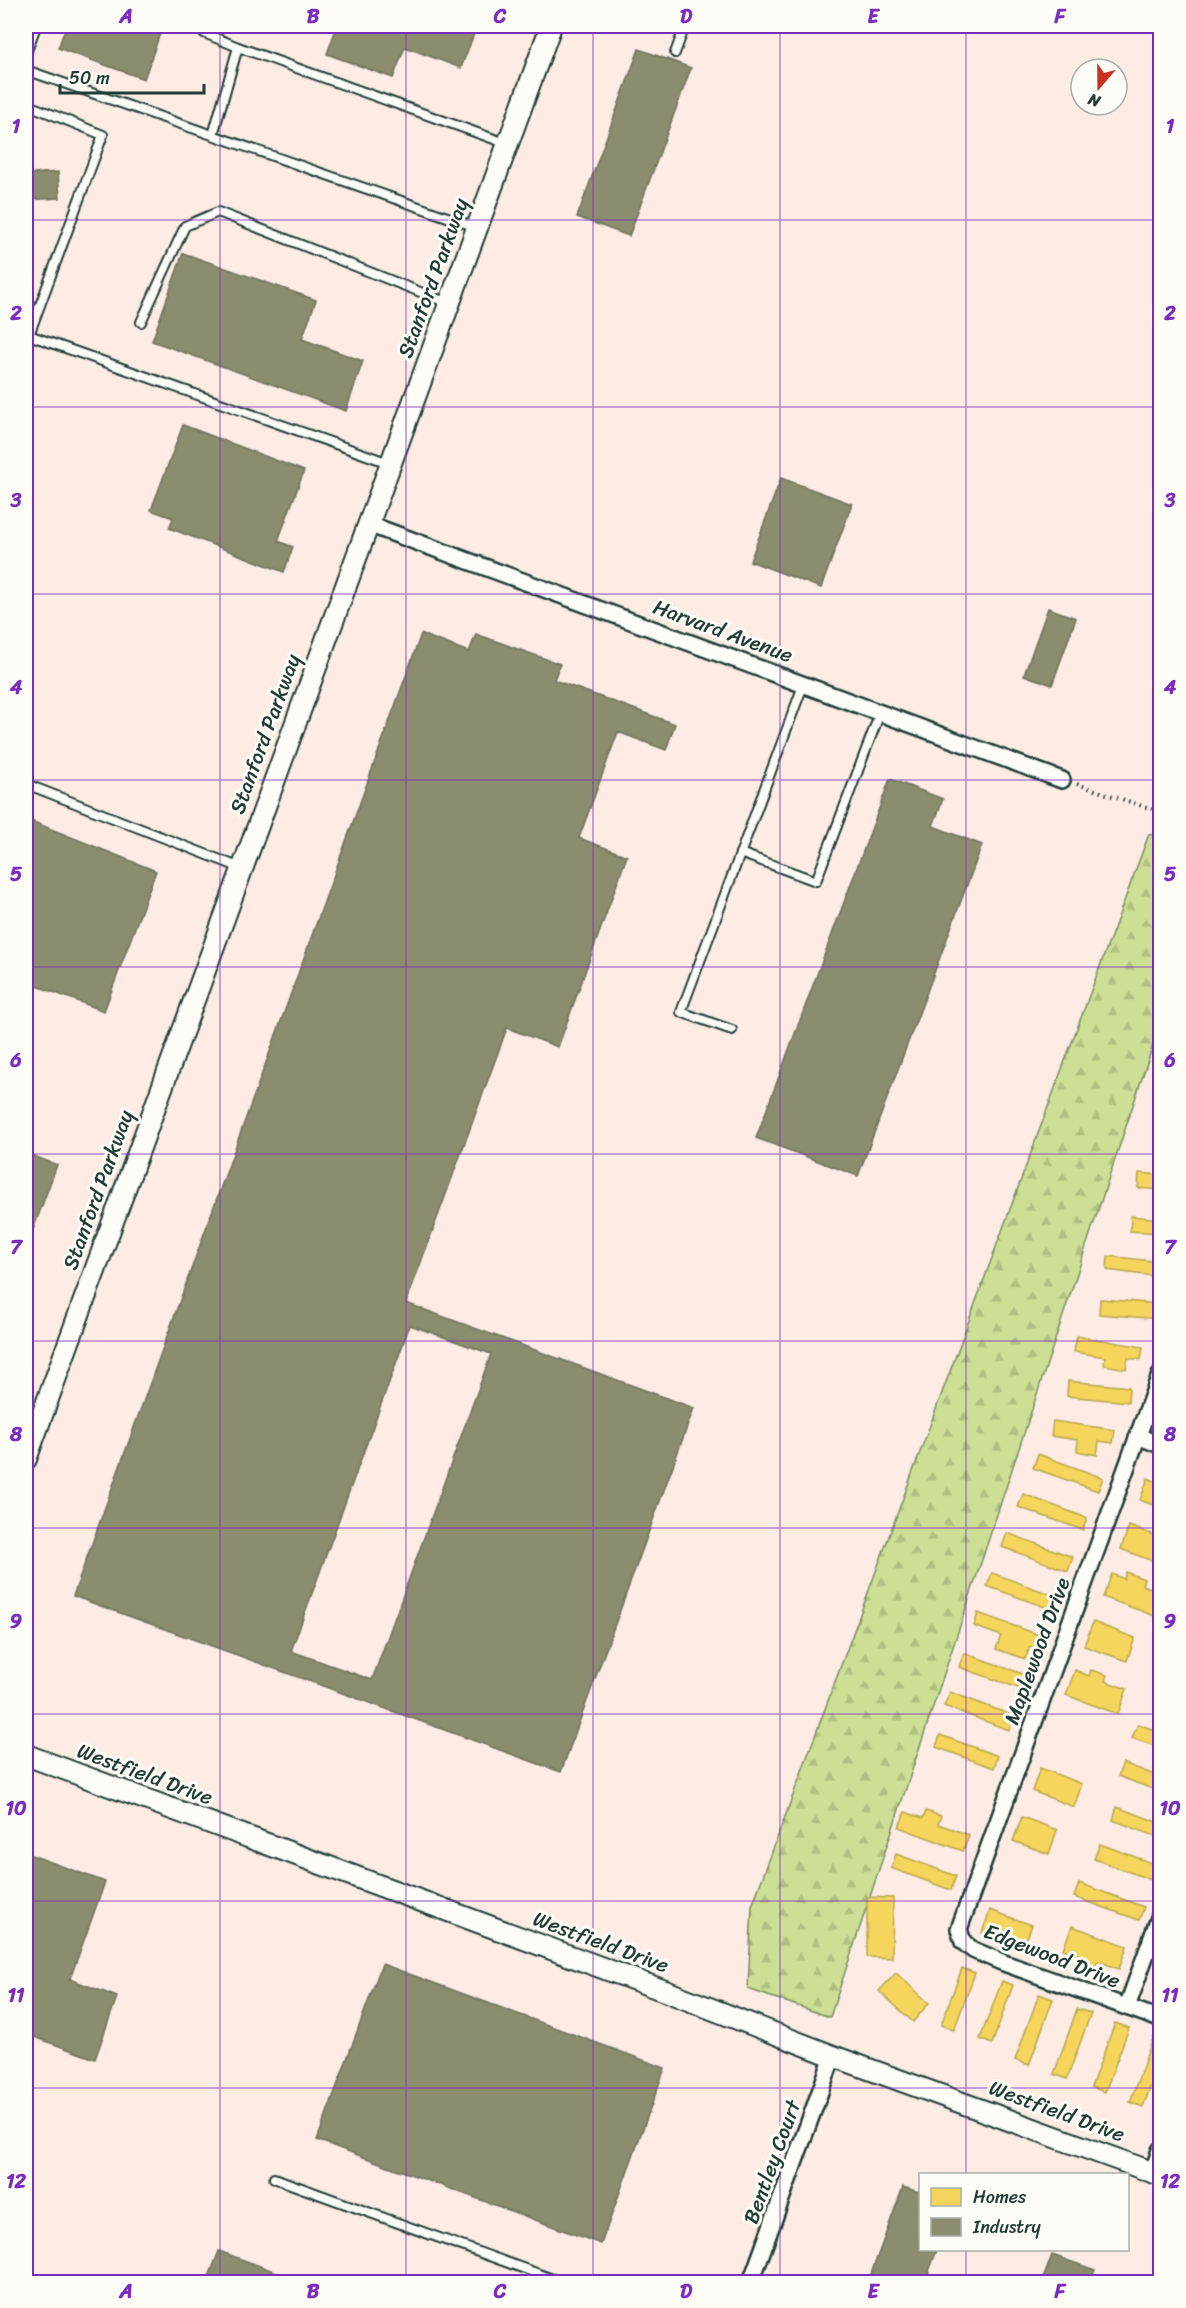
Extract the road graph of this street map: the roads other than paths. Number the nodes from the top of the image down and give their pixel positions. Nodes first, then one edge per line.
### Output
1 (36, 26) edge
2 (203, 26) edge
3 (551, 26) edge
4 (685, 26) edge
5 (238, 47) junction
6 (675, 53) dead end
7 (26, 54) edge
8 (26, 70) edge
9 (26, 104) edge
10 (213, 135) junction
11 (508, 144) junction
12 (477, 227) junction
13 (449, 303) junction
14 (141, 322) dead end
15 (27, 334) edge
16 (391, 464) junction
17 (368, 524) junction
18 (804, 683) junction
19 (880, 713) junction
20 (1062, 780) road end
21 (26, 784) edge
22 (740, 853) junction
23 (241, 868) junction
24 (732, 1029) dead end
25 (1161, 1375) edge
26 (1138, 1436) junction
27 (1161, 1445) edge
28 (26, 1459) edge
29 (26, 1755) edge
30 (1161, 1915) edge
31 (963, 1942) joint
32 (1126, 2007) junction
33 (1161, 2019) edge
34 (833, 2056) junction
35 (1161, 2150) edge
36 (1157, 2173) edge
37 (274, 2178) dead end
38 (561, 2283) edge
39 (751, 2283) edge

1 - 7 lane
2 - 5 lane
3 - 11 street, Stanford Parkway
4 - 6 lane
5 - 10 lane
5 - 11 lane
8 - 10 lane
9 - 15 lane
10 - 12 lane
11 - 12 street, Stanford Parkway
12 - 13 street, Stanford Parkway
13 - 14 lane
13 - 16 street, Stanford Parkway
15 - 16 lane
16 - 17 street, Stanford Parkway
17 - 18 street, Harvard Avenue
17 - 23 street, Stanford Parkway
18 - 19 street, Harvard Avenue
18 - 22 lane
19 - 20 street, Harvard Avenue
19 - 22 lane
21 - 23 lane
22 - 24 lane
23 - 28 street, Stanford Parkway
25 - 26 street, Maplewood Drive
26 - 27 street
26 - 31 street, Maplewood Drive
29 - 34 street, Westfield Drive
30 - 32 street
31 - 32 street, Edgewood Drive
32 - 33 street, Edgewood Drive
34 - 36 street, Westfield Drive
34 - 39 street, Bentley Court
35 - 36 street
37 - 38 lane

